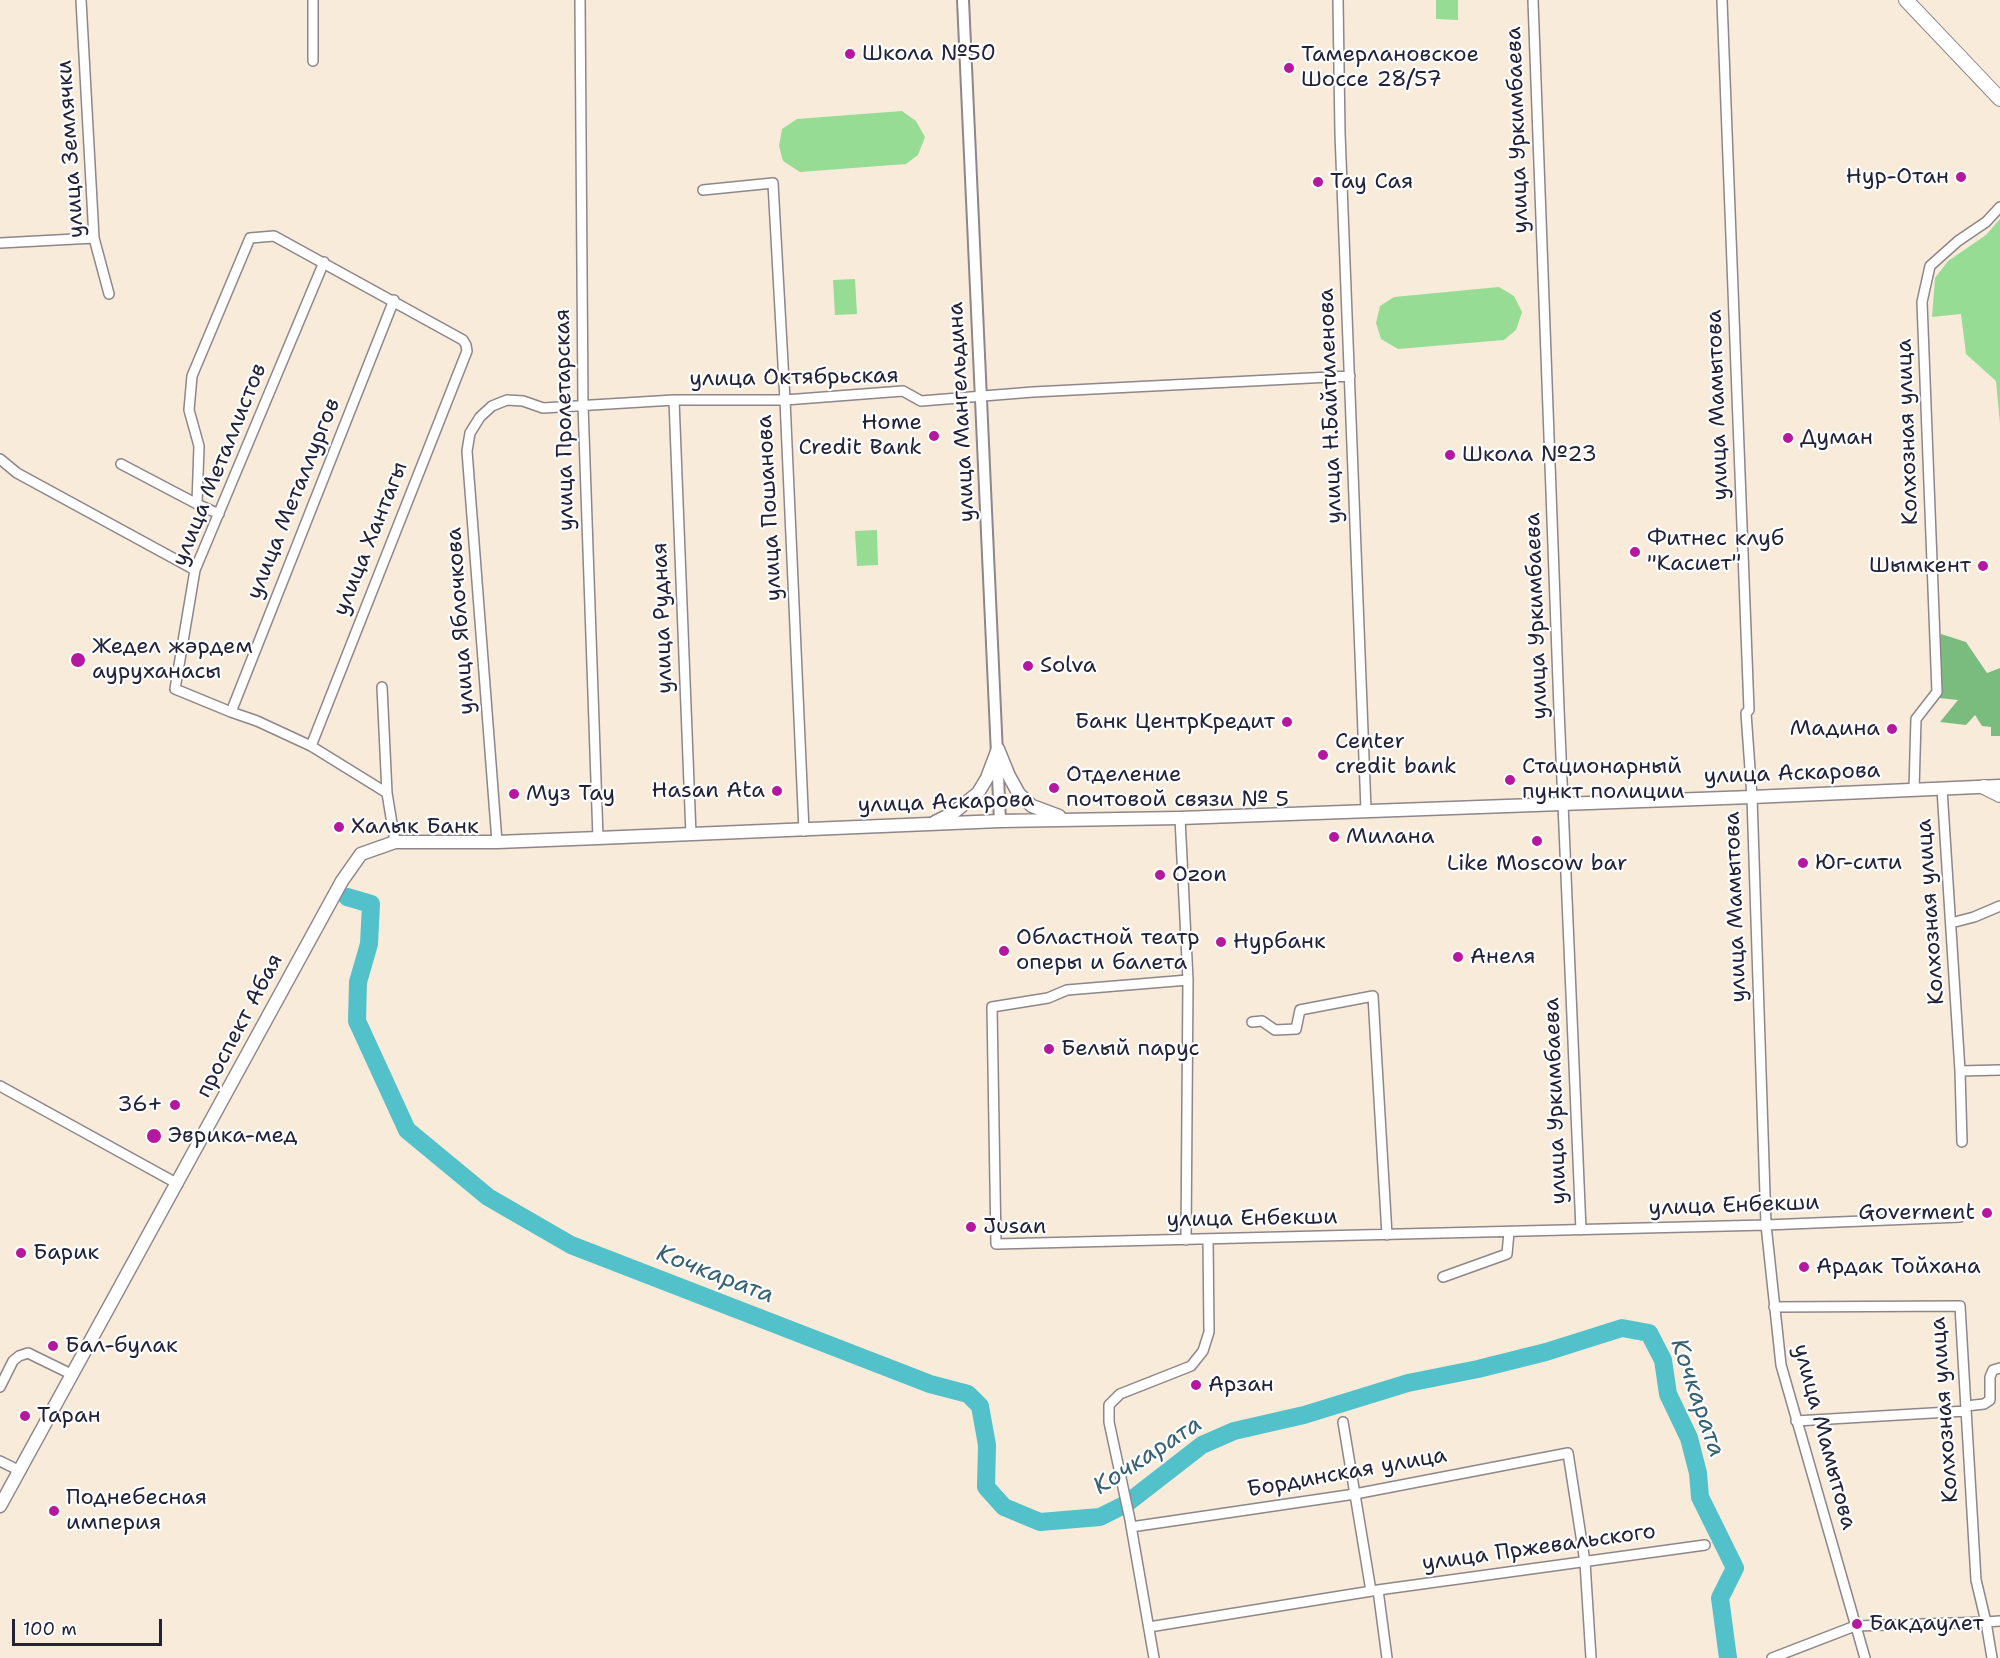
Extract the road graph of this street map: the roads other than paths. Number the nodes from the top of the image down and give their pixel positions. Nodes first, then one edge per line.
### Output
1 (81, 0) edge
2 (313, 0) edge
3 (580, 0) edge
4 (963, 0) edge
5 (1338, 0) edge
6 (1533, 0) edge
7 (1722, 0) edge
8 (1906, 0) edge
9 (313, 61) dead end
10 (2000, 99) edge
11 (703, 190) dead end
12 (2000, 207) edge
13 (94, 238) junction
14 (0, 243) edge
15 (324, 262) junction
16 (109, 294) dead end
17 (394, 300) junction
18 (1350, 376) junction
19 (981, 398) junction
20 (674, 400) junction
21 (785, 400) junction
22 (583, 405) junction
23 (492, 406) joint
24 (0, 459) edge
25 (121, 464) dead end
26 (197, 504) junction
27 (219, 514) junction
28 (195, 570) junction
29 (382, 687) dead end
30 (231, 712) junction
31 (310, 746) junction
32 (998, 749) junction
33 (2000, 786) edge
34 (1984, 787) junction
35 (1942, 789) junction
36 (1914, 790) junction
37 (387, 793) junction
38 (2000, 795) edge
39 (1752, 797) junction
40 (1564, 804) junction
41 (1366, 810) junction
42 (1180, 818) junction
43 (1069, 820) junction
44 (1000, 821) junction
45 (928, 825) junction
46 (804, 831) junction
47 (691, 835) junction
48 (598, 838) junction
49 (395, 842) junction
50 (497, 842) junction
51 (342, 881) joint
52 (2000, 906) edge
53 (1951, 923) junction
54 (1188, 980) junction
55 (1252, 1022) dead end
56 (2000, 1070) edge
57 (1960, 1071) junction
58 (0, 1086) edge
59 (1962, 1142) dead end
60 (178, 1184) junction
61 (1960, 1217) dead end
62 (1766, 1225) junction
63 (1581, 1230) junction
64 (1509, 1232) junction
65 (1387, 1235) junction
66 (1208, 1239) junction
67 (1186, 1240) junction
68 (1443, 1277) dead end
69 (1774, 1307) junction
70 (2000, 1368) edge
71 (73, 1375) junction
72 (0, 1387) edge
73 (1966, 1408) junction
74 (1796, 1421) junction
75 (1343, 1422) dead end
76 (0, 1461) edge
77 (20, 1471) junction
78 (1354, 1494) junction
79 (0, 1506) edge
80 (1131, 1527) junction
81 (1705, 1545) dead end
82 (1585, 1562) junction
83 (1374, 1591) junction
84 (2000, 1621) edge
85 (1986, 1622) junction
86 (1855, 1626) junction
87 (1149, 1627) junction
88 (1154, 1658) edge
89 (1388, 1658) edge
90 (1591, 1658) edge
91 (1772, 1658) edge
92 (1865, 1658) edge
93 (1992, 1658) edge

1 - 13 street, улица Землячки
2 - 9 street
3 - 22 street, улица Пролетарская
4 - 19 street, улица Мангельдина
5 - 18 street, улица Н.Байтиленова
6 - 40 street, улица Уркимбаева
7 - 39 street, улица Мамытова
8 - 10 main road
11 - 21 street, улица Пошанова
12 - 36 street, Колхозная улица
13 - 14 street
13 - 16 street, улица Землячки
15 - 17 street
15 - 26 street
15 - 27 street, улица Металлистов
17 - 30 street, улица Металлургов
17 - 31 street, улица Хантагы
18 - 19 street, улица Октябрьская
18 - 41 street, улица Н.Байтиленова
19 - 21 street, улица Октябрьская
19 - 32 street, улица Мангельдина
20 - 21 street, улица Октябрьская
20 - 22 street, улица Октябрьская
20 - 47 street, улица Рудная
21 - 46 street, улица Пошанова
22 - 23 street, улица Октябрьская
22 - 48 street, улица Пролетарская
23 - 50 street, улица Яблочкова
24 - 28 street
25 - 26 street
26 - 27 street
27 - 28 street, улица Металлистов
28 - 30 street, улица Металлистов
29 - 37 street
30 - 31 street
31 - 37 street
32 - 43 main road
32 - 44 street, улица Мангельдина
32 - 45 main road
33 - 34 main road, улица Аскарова
34 - 35 main road, улица Аскарова
34 - 38 main road
35 - 36 main road, улица Аскарова
35 - 53 street, Колхозная улица
36 - 39 main road, улица Аскарова
37 - 49 street
39 - 40 main road, улица Аскарова
39 - 62 street, улица Мамытова
40 - 41 main road, улица Аскарова
40 - 63 street, улица Уркимбаева
41 - 42 main road, улица Аскарова
42 - 43 main road, улица Аскарова
42 - 54 street
43 - 44 main road, улица Аскарова
44 - 45 main road, улица Аскарова
45 - 46 main road, улица Аскарова
46 - 47 main road, улица Аскарова
47 - 48 main road, улица Аскарова
48 - 50 main road, улица Аскарова
49 - 50 main road, улица Аскарова
49 - 51 main road, улица Аскарова
51 - 60 main road, проспект Абая
52 - 53 street
53 - 57 street, Колхозная улица
54 - 67 street
54 - 67 street, улица Енбекши
55 - 65 street
56 - 57 street
57 - 59 street, Колхозная улица
58 - 60 street
60 - 71 main road, проспект Абая
61 - 62 street, улица Енбекши
62 - 63 street, улица Енбекши
62 - 69 street, улица Мамытова
63 - 64 street, улица Енбекши
64 - 65 street, улица Енбекши
64 - 68 street
65 - 66 street, улица Енбекши
66 - 67 street, улица Енбекши
66 - 80 street
69 - 73 street, Колхозная улица
69 - 74 street, улица Мамытова
70 - 73 street
71 - 72 street
71 - 77 main road, проспект Абая
73 - 74 street
73 - 85 street, Колхозная улица
74 - 86 street, улица Мамытова
75 - 78 street
76 - 77 street
77 - 79 main road, проспект Абая
78 - 80 street, Бординская улица
78 - 82 street, Бординская улица
78 - 83 street
80 - 87 street
81 - 82 street, улица Пржевальского
82 - 83 street, улица Пржевальского
82 - 90 street
83 - 87 street, улица Пржевальского
83 - 89 street
84 - 85 street
85 - 86 street
85 - 93 street, Колхозная улица
86 - 91 street
86 - 92 street, улица Мамытова
87 - 88 street

